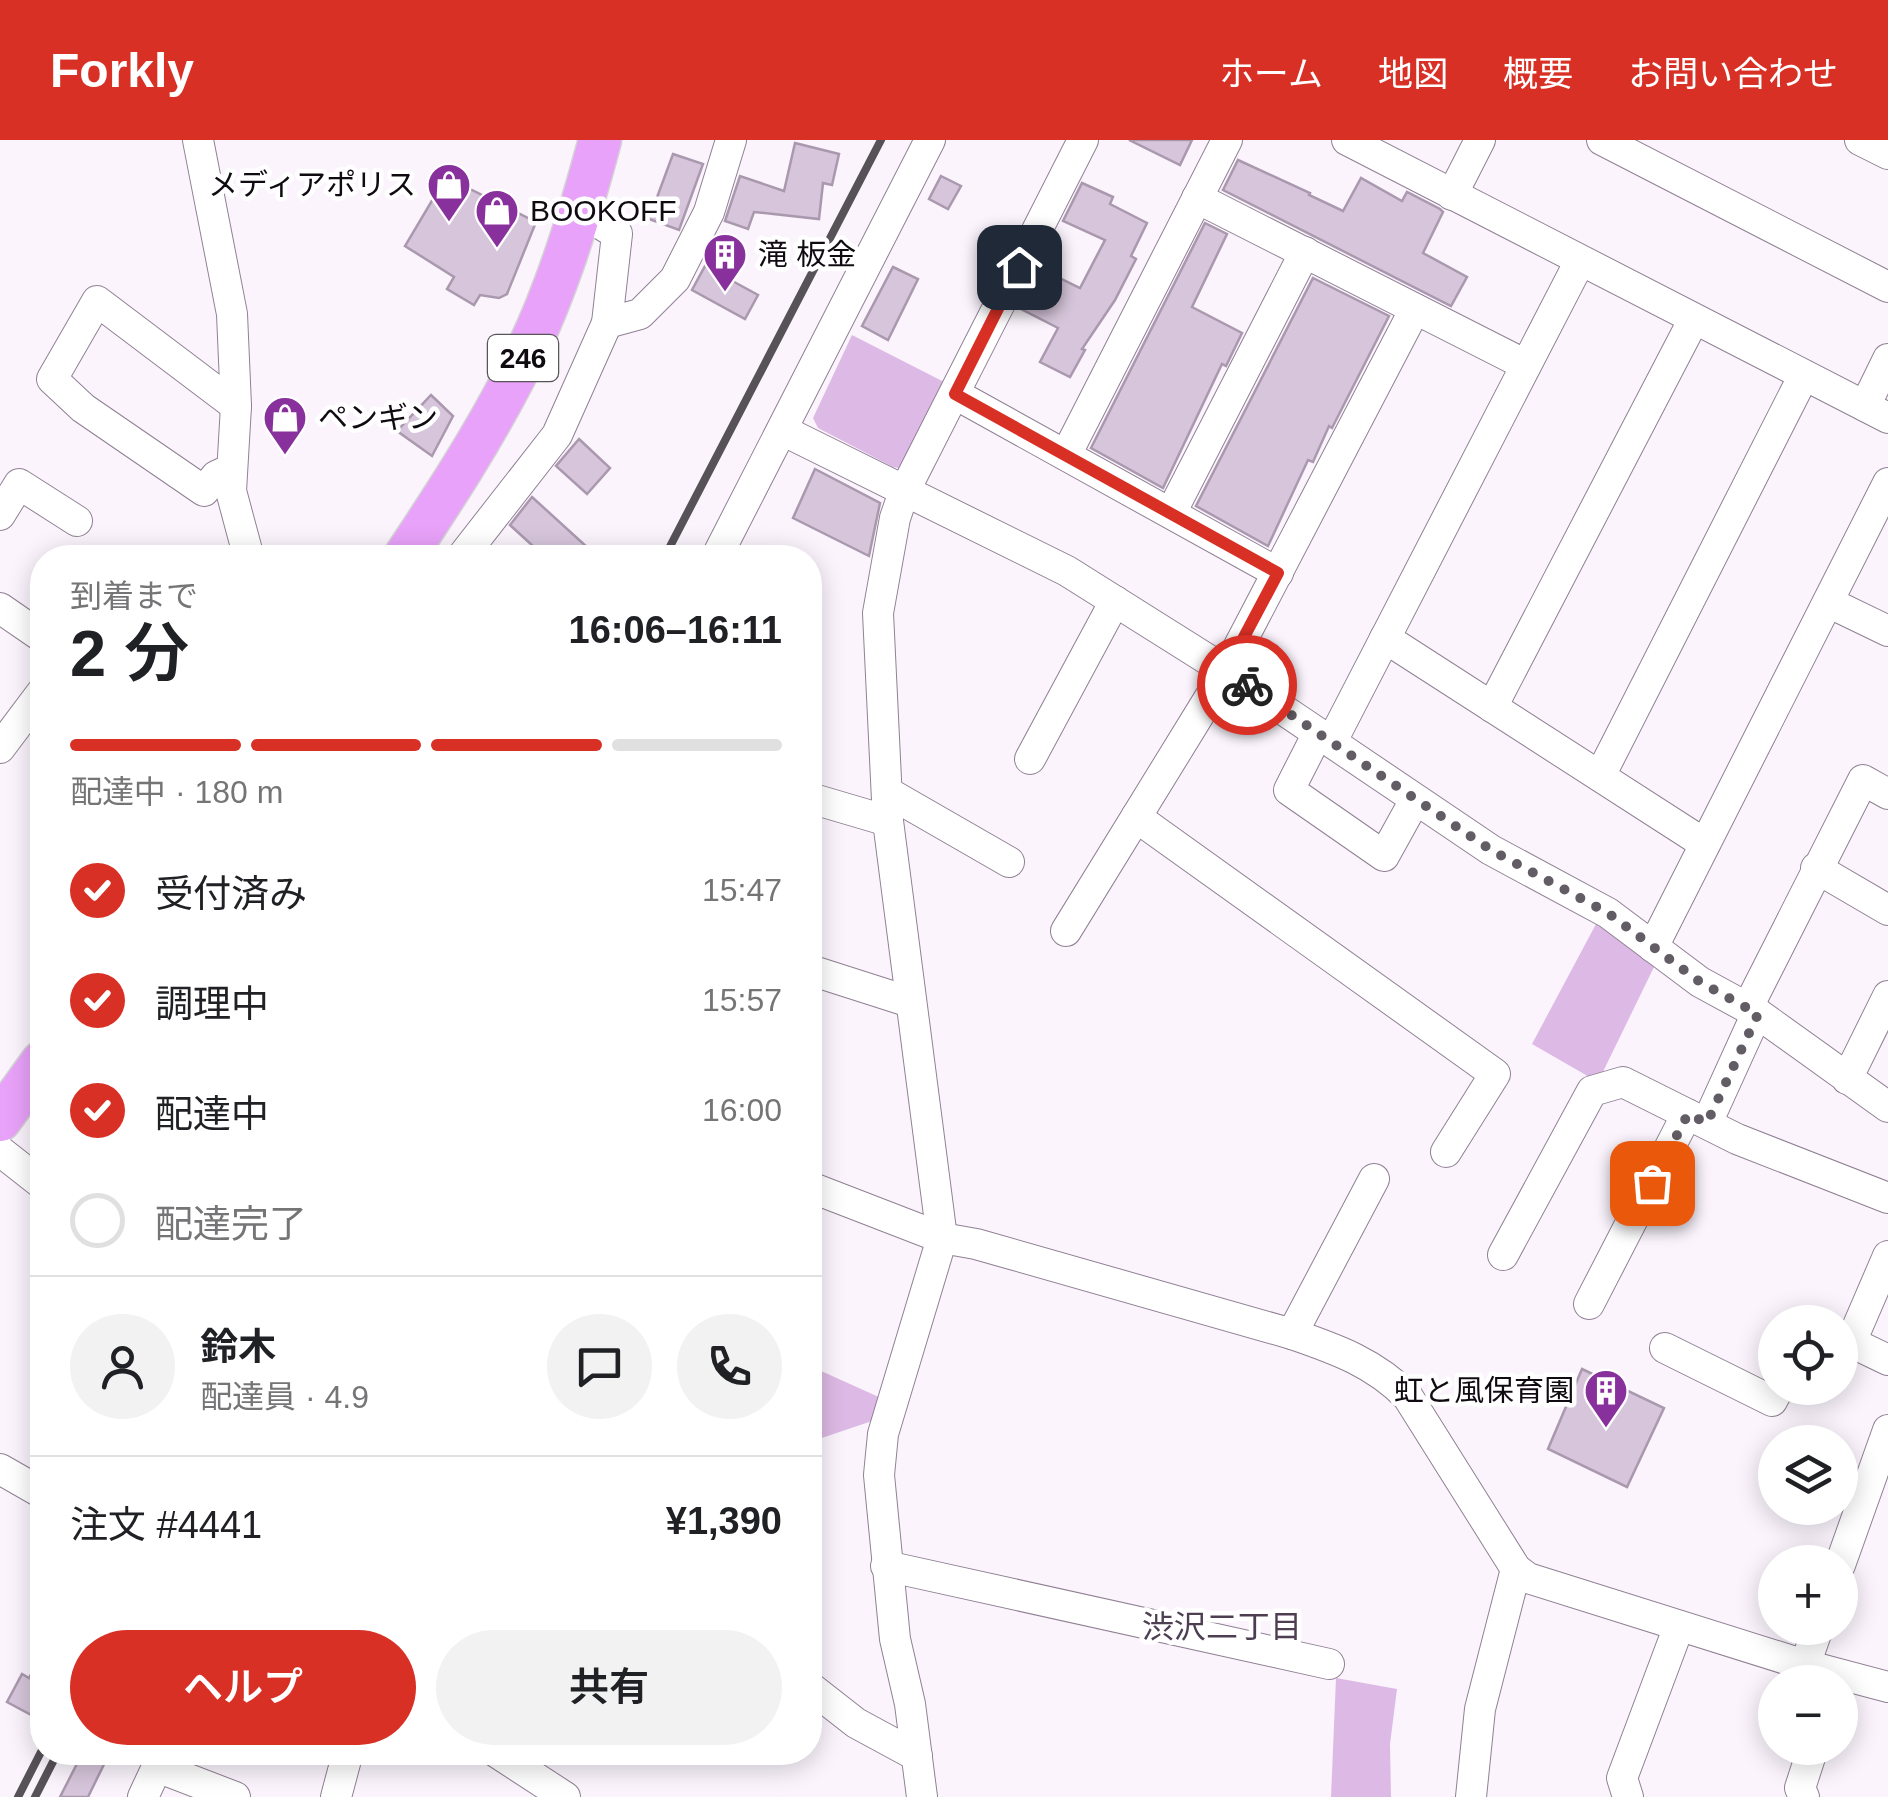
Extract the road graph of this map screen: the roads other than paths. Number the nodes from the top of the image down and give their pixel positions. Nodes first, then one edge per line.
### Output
1 (198, 140) edge
2 (600, 140) edge
3 (731, 140) edge
4 (930, 140) edge
5 (1082, 140) edge
6 (1227, 140) edge
7 (1347, 140) edge
8 (1480, 140) edge
9 (1602, 140) edge
10 (1860, 140) edge
11 (1888, 154) edge
12 (1452, 194) junction
13 (1197, 198) junction
14 (581, 212) junction
15 (1305, 252) junction
16 (1580, 261) junction
17 (1888, 287) edge
18 (1415, 308) junction
19 (1694, 319) junction
20 (607, 323) junction
21 (1888, 359) edge
22 (1526, 364) junction
23 (1804, 375) junction
24 (955, 394) junction
25 (236, 406) junction
26 (1876, 412) edge
27 (784, 431) junction
28 (1066, 455) junction
29 (231, 469) junction
30 (1888, 483) edge
31 (904, 492) junction
32 (1171, 513) junction
33 (0, 514) edge
34 (77, 521) dead end
35 (246, 545) edge
36 (413, 545) edge
37 (470, 545) edge
38 (723, 545) edge
39 (1278, 573) junction
40 (1115, 601) junction
41 (1828, 602) junction
42 (0, 608) edge
43 (30, 629) edge
44 (1888, 631) edge
45 (1385, 638) junction
46 (1226, 671) junction
47 (30, 705) edge
48 (1492, 707) junction
49 (3, 735) edge
50 (1324, 737) junction
51 (1030, 759) dead end
52 (1600, 776) junction
53 (1888, 794) edge
54 (822, 799) edge
55 (1414, 800) junction
56 (888, 807) junction
57 (1136, 817) junction
58 (1706, 844) junction
59 (1009, 862) dead end
60 (1816, 868) junction
61 (1888, 910) edge
62 (1066, 930) dead end
63 (1653, 947) junction
64 (822, 974) edge
65 (1888, 996) edge
66 (910, 1002) junction
67 (1753, 1010) junction
68 (1847, 1078) junction
69 (30, 1079) edge
70 (1888, 1107) edge
71 (1697, 1118) junction
72 (0, 1120) edge
73 (0, 1151) edge
74 (1446, 1152) dead end
75 (30, 1175) edge
76 (1374, 1179) dead end
77 (822, 1192) edge
78 (1888, 1198) edge
79 (942, 1238) junction
80 (1503, 1255) dead end
81 (1888, 1256) edge
82 (1589, 1304) dead end
83 (1858, 1315) edge
84 (1292, 1334) junction
85 (1858, 1345) edge
86 (1665, 1348) dead end
87 (1888, 1360) edge
88 (1758, 1394) edge
89 (1888, 1430) edge
90 (0, 1469) edge
91 (30, 1486) edge
92 (1847, 1545) edge
93 (886, 1566) junction
94 (1516, 1569) junction
95 (1678, 1626) junction
96 (1812, 1645) edge
97 (1329, 1664) dead end
98 (1804, 1665) joint
99 (1858, 1682) edge
100 (1888, 1687) edge
101 (822, 1696) edge
102 (917, 1756) junction
103 (345, 1765) edge
104 (516, 1765) edge
105 (1807, 1765) edge
106 (144, 1797) edge
107 (235, 1797) edge
108 (336, 1797) edge
109 (565, 1797) edge
110 (922, 1797) edge
111 (1471, 1797) edge
112 (1628, 1797) edge
113 (1804, 1797) edge

1 - 25 street
2 - 14 highway, 246
3 - 20 street
4 - 27 street
5 - 24 street
6 - 13 street
7 - 12 street
8 - 12 street
9 - 17 street
10 - 11 street
12 - 16 street
13 - 15 street
13 - 28 street
14 - 20 street
14 - 36 highway, 246
15 - 18 street
15 - 32 street
16 - 19 street
16 - 22 street
18 - 22 street
18 - 39 street
19 - 23 street
19 - 48 street
20 - 37 street
21 - 26 street
22 - 45 street
23 - 26 street
23 - 52 street
24 - 28 street
24 - 31 street
25 - 29 street
25 - 29 street
27 - 31 street
27 - 38 street
28 - 32 street
29 - 35 street
30 - 41 street
31 - 40 street
31 - 56 street
32 - 39 street
33 - 34 street
39 - 46 street
40 - 46 street
40 - 51 street
41 - 44 street
41 - 58 street
42 - 43 street
45 - 48 street
45 - 50 street
46 - 50 street
46 - 57 street
47 - 49 street
48 - 52 street
50 - 55 street
50 - 55 street
52 - 58 street
53 - 60 street
54 - 56 street
55 - 63 street
56 - 59 street
56 - 66 street
57 - 62 street
57 - 74 street
58 - 63 street
60 - 61 street
60 - 67 street
63 - 67 street
64 - 66 street
65 - 68 street
66 - 79 street
67 - 68 street
67 - 71 street
68 - 70 street
69 - 72 highway
71 - 78 street
71 - 80 street
71 - 82 street
73 - 75 street
76 - 84 street
77 - 79 street
79 - 84 street
79 - 93 street
81 - 83 street
84 - 94 street
85 - 87 street
86 - 88 street
89 - 92 street
90 - 91 street
93 - 97 street
93 - 102 street
94 - 95 street
94 - 111 street
95 - 98 street
95 - 112 street
96 - 98 street
99 - 100 street
101 - 102 street
102 - 110 street
103 - 108 street
104 - 109 street
105 - 113 street
106 - 107 street

